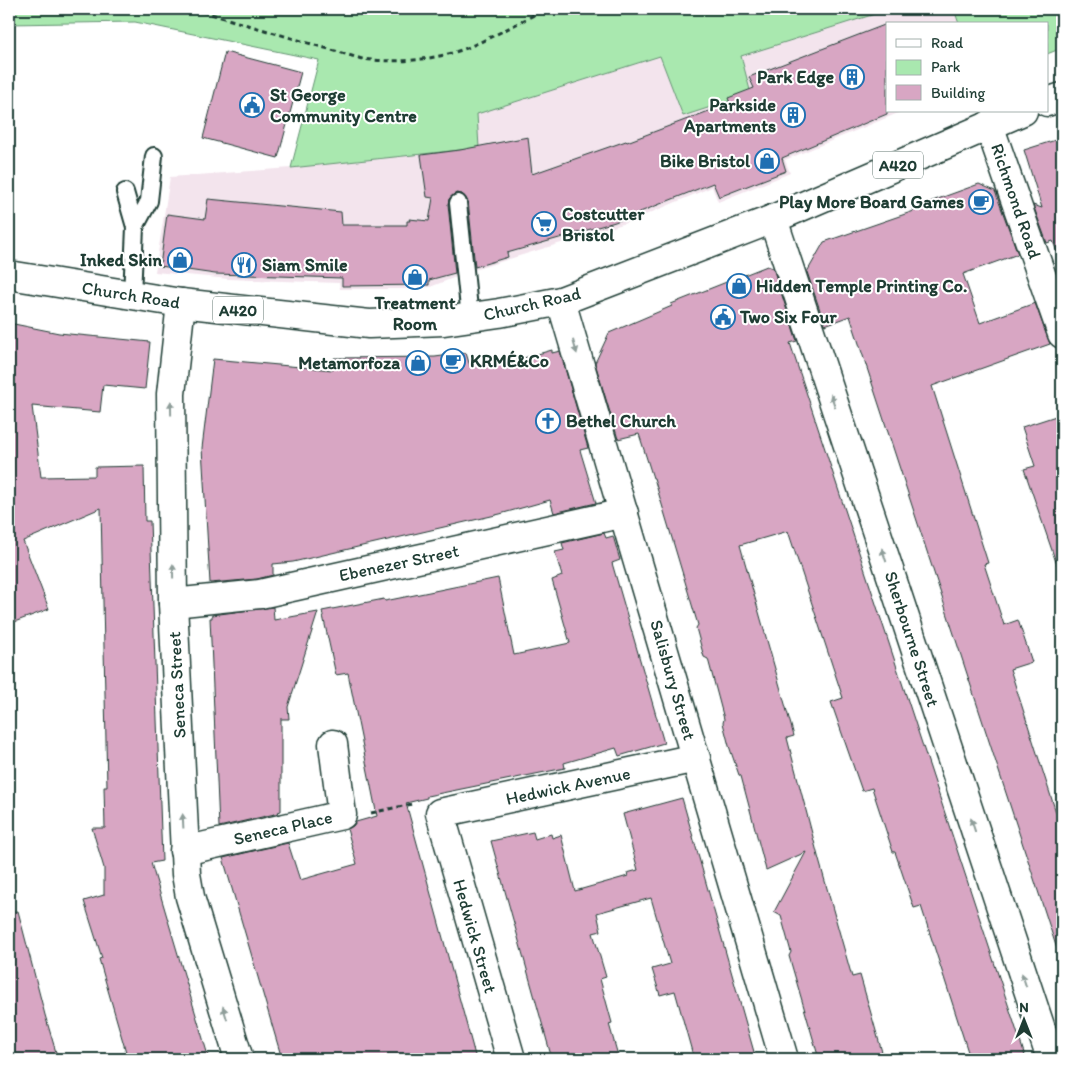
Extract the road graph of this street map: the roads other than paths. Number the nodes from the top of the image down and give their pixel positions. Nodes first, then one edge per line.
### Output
1 (1062, 97) edge
2 (1048, 102) edge
3 (1021, 112) edge
4 (989, 125) junction
5 (154, 156) dead end
6 (126, 192) dead end
7 (458, 203) dead end
8 (773, 219) junction
9 (135, 227) junction
10 (9, 275) edge
11 (132, 296) junction
12 (561, 300) junction
13 (180, 303) junction
14 (470, 318) junction
15 (1062, 334) edge
16 (624, 513) junction
17 (173, 603) junction
18 (333, 744) dead end
19 (696, 758) junction
20 (440, 813) joint
21 (184, 851) junction
22 (238, 1059) edge
23 (511, 1059) edge
24 (784, 1059) edge
25 (1051, 1059) edge

1 - 2 street
3 - 4 street, Church Road / A420
4 - 8 street, Church Road / A420
4 - 15 street, Richmond Road
5 - 9 lane
6 - 9 lane
7 - 14 lane
8 - 12 street, Church Road / A420
25 -> 8 street, Sherbourne Street
9 - 11 lane
10 - 11 street, Church Road / A420
11 - 13 street, Church Road / A420
12 - 14 street, Church Road / A420
12 -> 16 street, Salisbury Street
13 - 14 street, Church Road / A420
17 -> 13 street, Seneca Street
16 - 17 street, Ebenezer Street
16 - 19 street, Salisbury Street
21 -> 17 street, Seneca Street
18 - 21 street, Seneca Place
19 - 20 street, Hedwick Avenue
19 - 24 street, Salisbury Street
20 - 23 street, Hedwick Street
22 -> 21 street, Seneca Street

